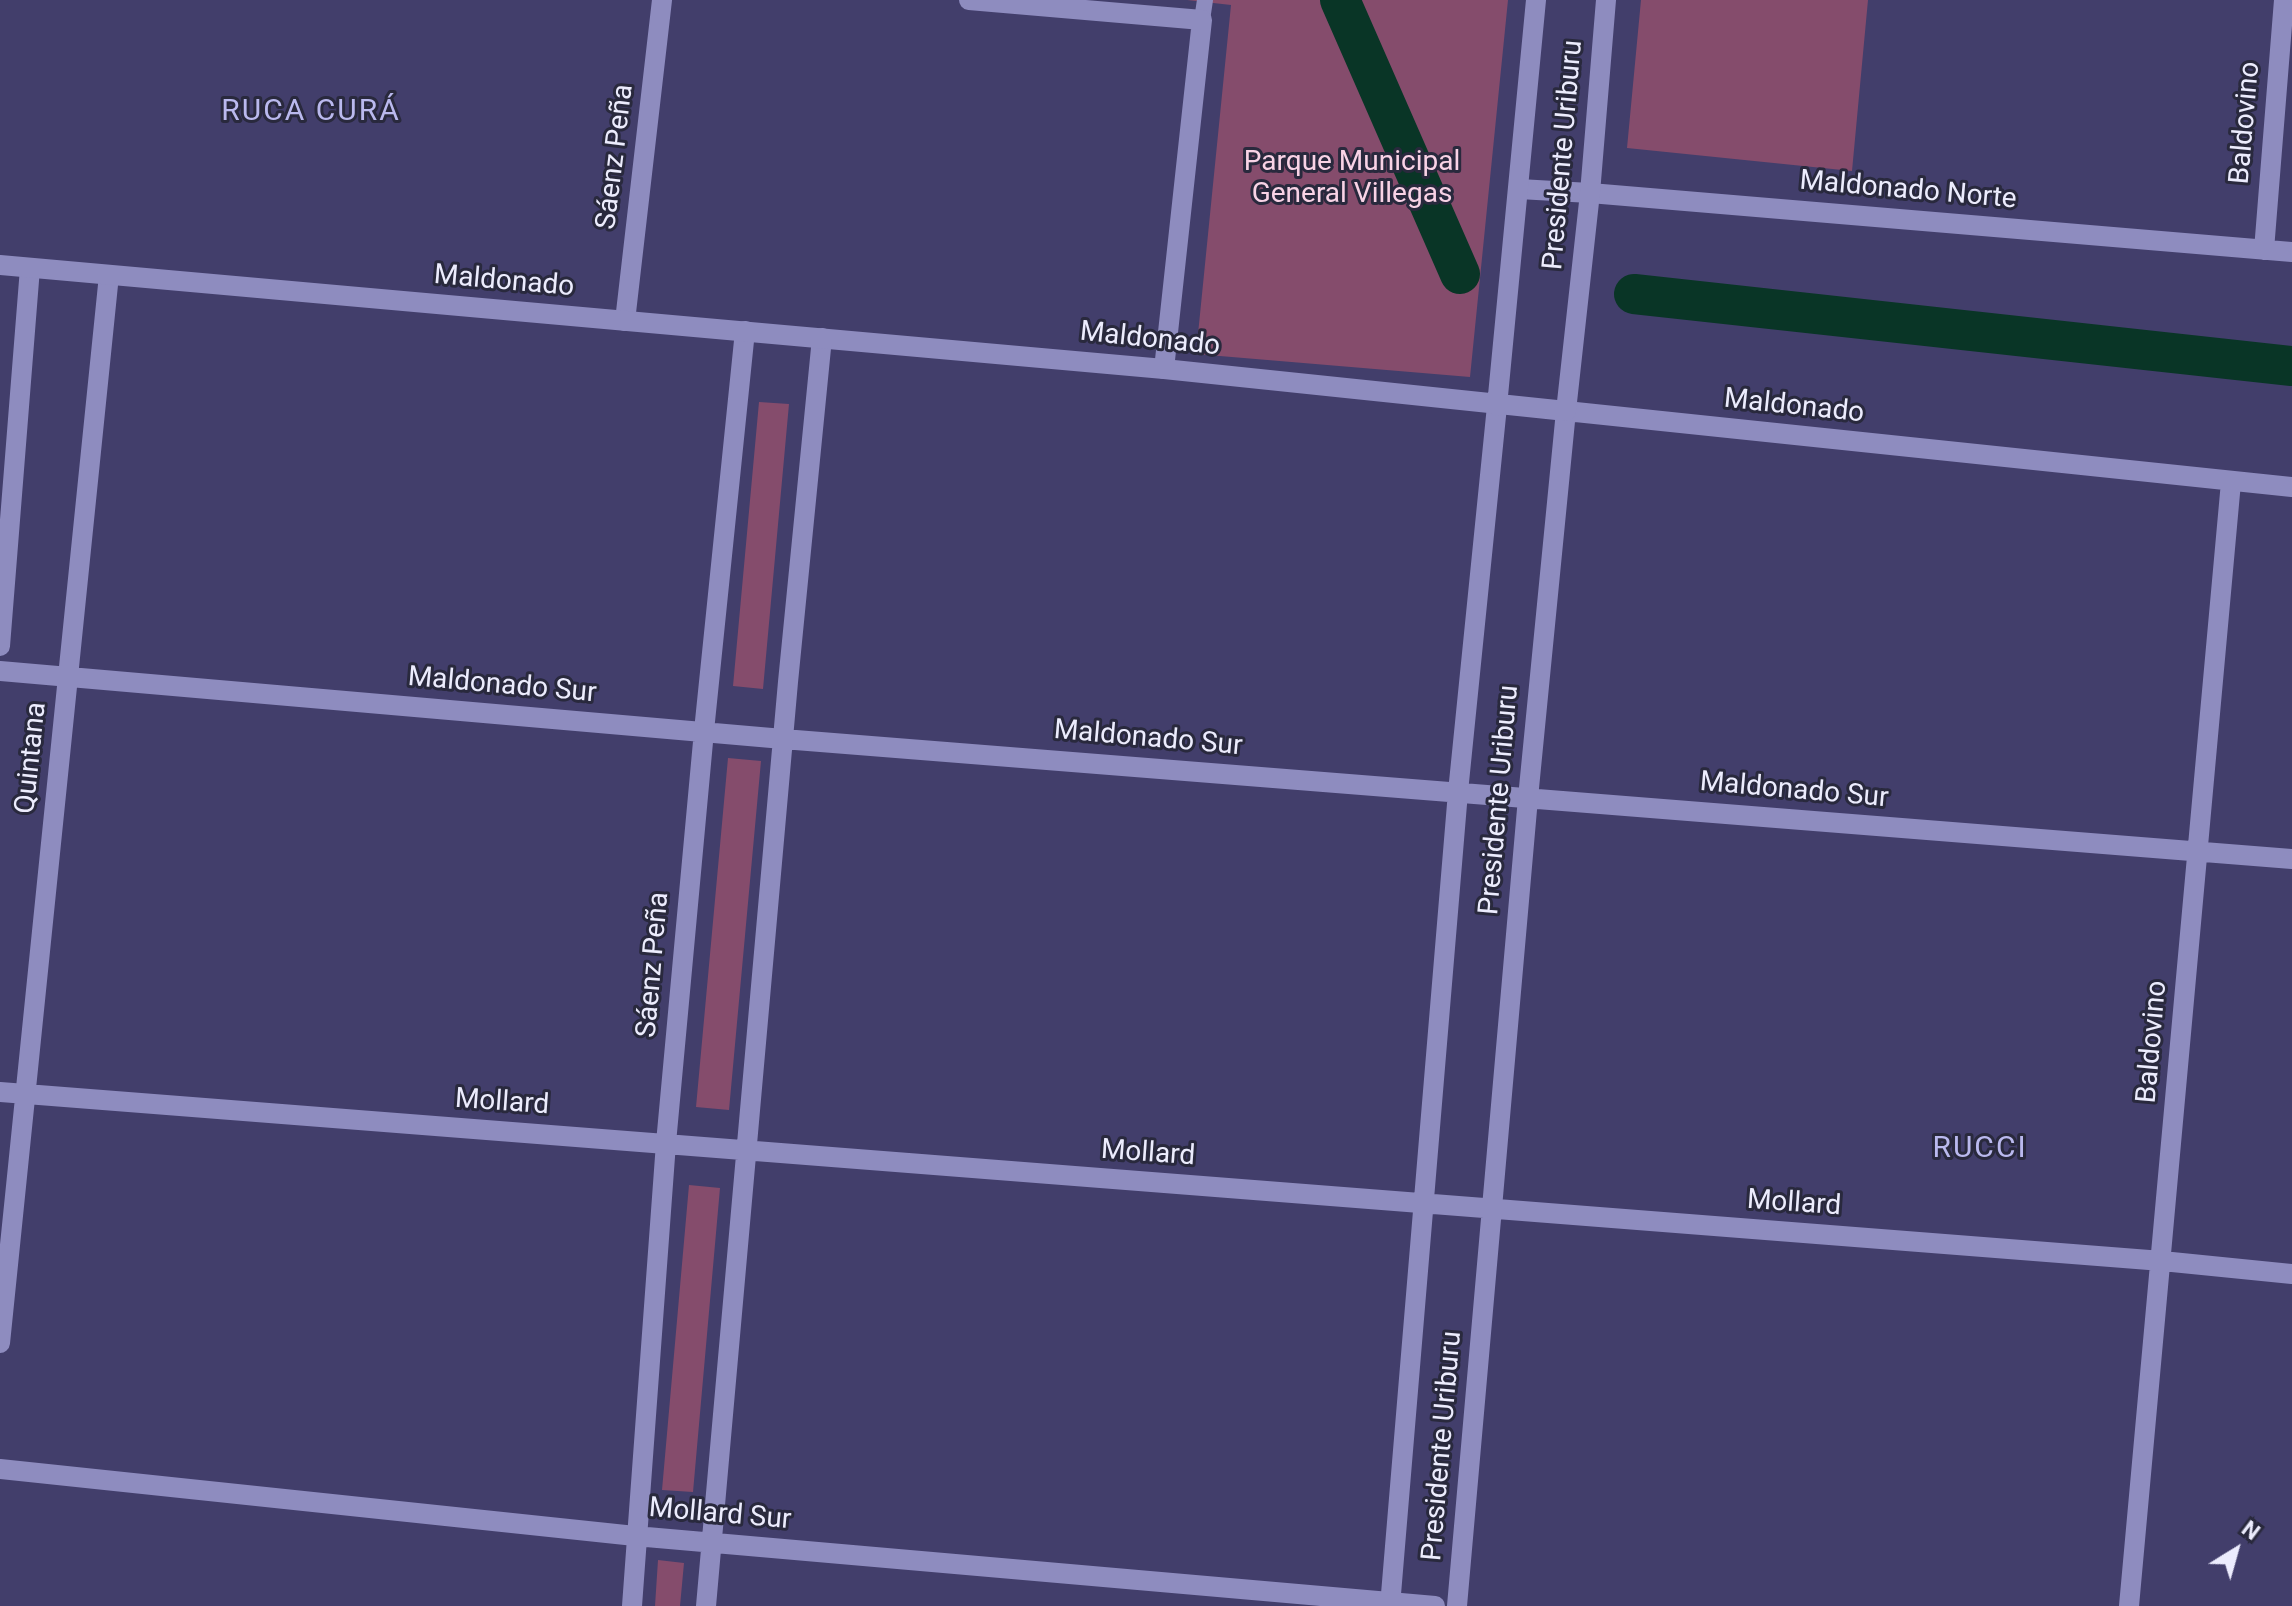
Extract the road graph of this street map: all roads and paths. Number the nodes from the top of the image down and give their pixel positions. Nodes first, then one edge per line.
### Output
1 (662, 0) edge
2 (969, 0) edge
3 (1536, 0) edge
4 (1606, 0) edge
5 (2284, 0) edge
6 (1204, 10) edge
7 (1519, 189) junction
8 (1590, 193) junction
9 (2264, 250) junction
10 (2292, 252) edge
11 (0, 265) edge
12 (30, 268) junction
13 (109, 275) junction
14 (625, 321) junction
15 (745, 331) junction
16 (822, 338) junction
17 (1164, 369) junction
18 (1497, 406) junction
19 (1566, 411) junction
20 (2231, 482) junction
21 (2292, 487) edge
22 (0, 646) edge
23 (0, 671) edge
24 (69, 676) junction
25 (704, 731) junction
26 (783, 739) junction
27 (1458, 792) junction
28 (1528, 798) junction
29 (2198, 851) junction
30 (2292, 859) edge
31 (0, 1092) edge
32 (26, 1094) junction
33 (666, 1143) junction
34 (745, 1151) junction
35 (1424, 1203) junction
36 (1492, 1209) junction
37 (2162, 1261) junction
38 (2292, 1274) edge
39 (0, 1343) edge
40 (0, 1469) edge
41 (635, 1536) junction
42 (710, 1542) junction
43 (1390, 1604) edge
44 (632, 1606) edge
45 (706, 1606) edge
46 (1435, 1606) edge
47 (1457, 1606) edge
48 (2129, 1606) edge

1 - 14 street, Sáenz Peña
2 - 6 street
3 - 7 street, Presidente Uriburu
4 - 8 street, Presidente Uriburu
5 - 9 street, Baldovino
6 - 17 street
7 - 8 street, Maldonado Norte
7 - 18 street, Presidente Uriburu
8 - 9 street, Maldonado Norte
8 - 19 street, Presidente Uriburu
9 - 10 street, Maldonado Norte
11 - 12 street, Maldonado
12 - 13 street, Maldonado
12 - 22 street
13 - 14 street, Maldonado
13 - 24 street, Quintana
14 - 15 street, Maldonado
15 - 16 street, Maldonado
15 - 25 street, Sáenz Peña
16 - 17 street, Maldonado
16 - 26 street
17 - 18 street, Maldonado
18 - 19 street, Maldonado
18 - 27 street, Presidente Uriburu
19 - 20 street, Maldonado
19 - 28 street, Presidente Uriburu
20 - 21 street, Maldonado
20 - 29 street, Baldovino
23 - 24 street, Maldonado Sur
24 - 25 street, Maldonado Sur
24 - 32 street, Quintana
25 - 26 street, Maldonado Sur
25 - 33 street, Sáenz Peña
26 - 27 street, Maldonado Sur
26 - 34 street
27 - 28 street, Maldonado Sur
27 - 35 street, Presidente Uriburu
28 - 29 street, Maldonado Sur
28 - 36 street, Presidente Uriburu
29 - 30 street, Maldonado Sur
29 - 37 street, Baldovino
31 - 32 street, Mollard
32 - 33 street, Mollard
32 - 39 street, Quintana
33 - 34 street, Mollard
33 - 41 street, Sáenz Peña
34 - 35 street, Mollard
34 - 42 street
35 - 36 street, Mollard
35 - 43 street, Presidente Uriburu
36 - 37 street, Mollard
36 - 47 street, Presidente Uriburu
37 - 38 street, Mollard
37 - 48 street, Baldovino
40 - 41 street, Mollard Sur
41 - 42 street, Mollard Sur
41 - 44 street, Sáenz Peña
42 - 43 street, Mollard Sur
42 - 45 street
43 - 46 street, Mollard Sur

